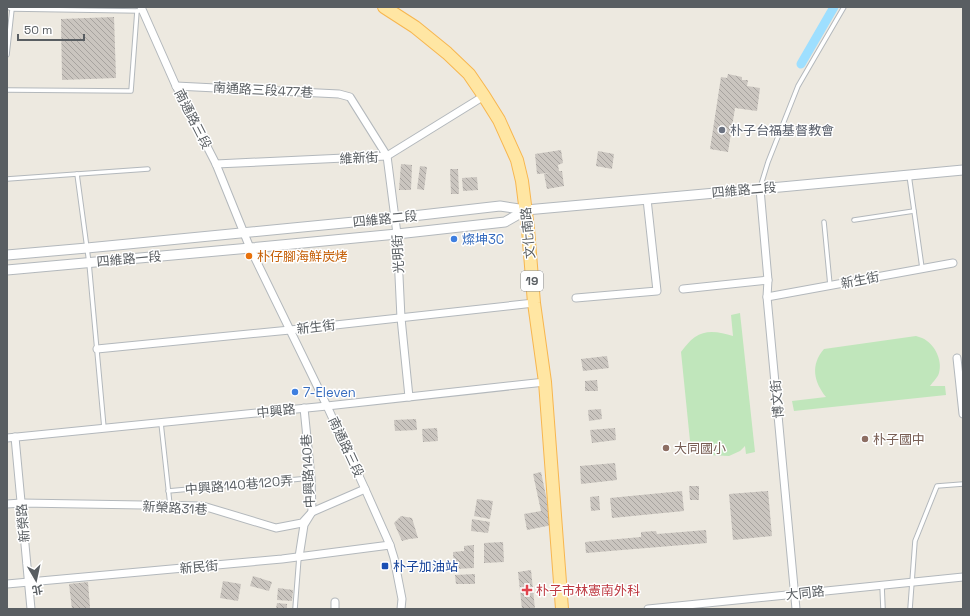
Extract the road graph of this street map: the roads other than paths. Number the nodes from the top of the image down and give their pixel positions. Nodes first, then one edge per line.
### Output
1 (7, 7) edge
2 (384, 7) edge
3 (844, 7) edge
4 (12, 9) junction
5 (140, 10) edge
6 (7, 55) edge
7 (176, 86) junction
8 (7, 90) edge
9 (484, 96) junction
10 (350, 97) joint
11 (387, 156) junction
12 (216, 164) junction
13 (148, 169) dead end
14 (963, 170) edge
15 (76, 174) junction
16 (908, 174) junction
17 (7, 179) edge
18 (760, 189) junction
19 (647, 199) junction
20 (526, 210) junction
21 (914, 211) junction
22 (395, 218) junction
23 (854, 220) dead end
24 (824, 222) dead end
25 (244, 232) junction
26 (397, 234) junction
27 (87, 248) junction
28 (250, 248) junction
29 (7, 255) edge
30 (89, 263) junction
31 (953, 263) dead end
32 (922, 268) junction
33 (7, 270) edge
34 (768, 280) junction
35 (830, 285) junction
36 (683, 289) dead end
37 (767, 297) junction
38 (576, 298) dead end
39 (534, 303) junction
40 (401, 318) junction
41 (290, 330) junction
42 (97, 349) junction
43 (957, 358) dead end
44 (544, 382) junction
45 (409, 397) junction
46 (962, 400) edge
47 (327, 406) junction
48 (304, 408) junction
49 (963, 414) edge
50 (161, 423) junction
51 (104, 428) junction
52 (11, 437) edge
53 (310, 478) junction
54 (963, 484) edge
55 (366, 489) junction
56 (168, 491) junction
57 (21, 503) junction
58 (7, 504) edge
59 (170, 506) junction
60 (312, 512) junction
61 (390, 545) junction
62 (300, 557) junction
63 (963, 577) edge
64 (28, 582) junction
65 (912, 582) junction
66 (7, 584) edge
67 (882, 585) junction
68 (795, 594) junction
69 (31, 609) edge
70 (295, 609) edge
71 (401, 609) edge
72 (562, 609) edge
73 (648, 609) edge
74 (796, 609) edge
75 (883, 609) edge
76 (910, 609) edge

1 - 4 lane
2 - 9 main road, 文化南路 / 19
3 - 18 lane
4 - 5 lane
4 - 6 lane
5 - 7 street, 南通路三段
5 - 8 lane
7 - 10 street, 南通路三段477巷
7 - 12 street, 南通路三段
9 - 11 street, 維新街
9 - 20 main road, 文化南路 / 19
10 - 11 street, 光明街
11 - 12 street, 維新街
11 - 22 street, 光明街
12 - 25 street, 南通路三段
13 - 15 lane
14 - 16 street, 四維路二段
15 - 17 lane
15 - 27 lane
16 - 18 street, 四維路二段
16 - 21 lane
18 - 19 street, 四維路二段
18 - 34 street, 博文街
19 - 20 street, 四維路二段
19 - 38 street
20 - 22 street, 四維路二段
20 - 26 street, 四維路二段
20 - 39 main road, 文化南路 / 19
21 - 23 lane
21 - 32 lane
22 - 25 street, 四維路二段
22 - 26 street, 光明街
24 - 35 lane
25 - 27 street, 四維路一段
25 - 28 street, 南通路三段
26 - 28 street, 四維路二段
26 - 40 street, 光明街
27 - 29 street, 四維路一段
27 - 30 lane
28 - 30 street, 四維路一段
28 - 41 street, 南通路三段
30 - 33 street, 四維路一段
30 - 42 lane
31 - 32 street, 新生街
32 - 35 street, 新生街
34 - 36 street
34 - 37 street, 博文街
35 - 37 street, 新生街
37 - 68 street, 博文街
39 - 40 street, 新生街
39 - 44 main road, 文化南路 / 19
40 - 41 street, 新生街
40 - 45 street, 光明街
41 - 42 street, 新生街
41 - 47 street, 南通路三段
42 - 51 lane
43 - 46 street
44 - 45 street, 中興路
44 - 72 main road, 文化南路 / 19
45 - 47 street, 中興路
46 - 49 street
47 - 48 street, 中興路
47 - 55 street, 南通路三段
48 - 50 street, 中興路
48 - 53 street, 中興路140巷
50 - 51 street, 中興路
50 - 56 lane
51 - 52 street, 中興路
52 - 57 street, 新榮路
53 - 56 lane, 中興路140巷120弄
53 - 60 street, 中興路140巷
54 - 65 lane
55 - 60 street, 新榮路31巷
55 - 61 street, 南通路三段
56 - 59 lane
57 - 58 street, 新榮路31巷
57 - 59 street, 新榮路31巷
57 - 64 street, 新榮路
59 - 60 street, 新榮路31巷
60 - 62 street, 中興路140巷
61 - 62 street, 新民街
61 - 71 street, 南通路三段
62 - 64 street, 新民街
62 - 70 lane
63 - 65 street, 大同路
64 - 66 street, 新民街
64 - 69 street, 新榮路
65 - 67 street, 大同路
65 - 76 lane
67 - 68 street, 大同路
67 - 75 lane
68 - 73 street, 大同路
68 - 74 street, 博文街

